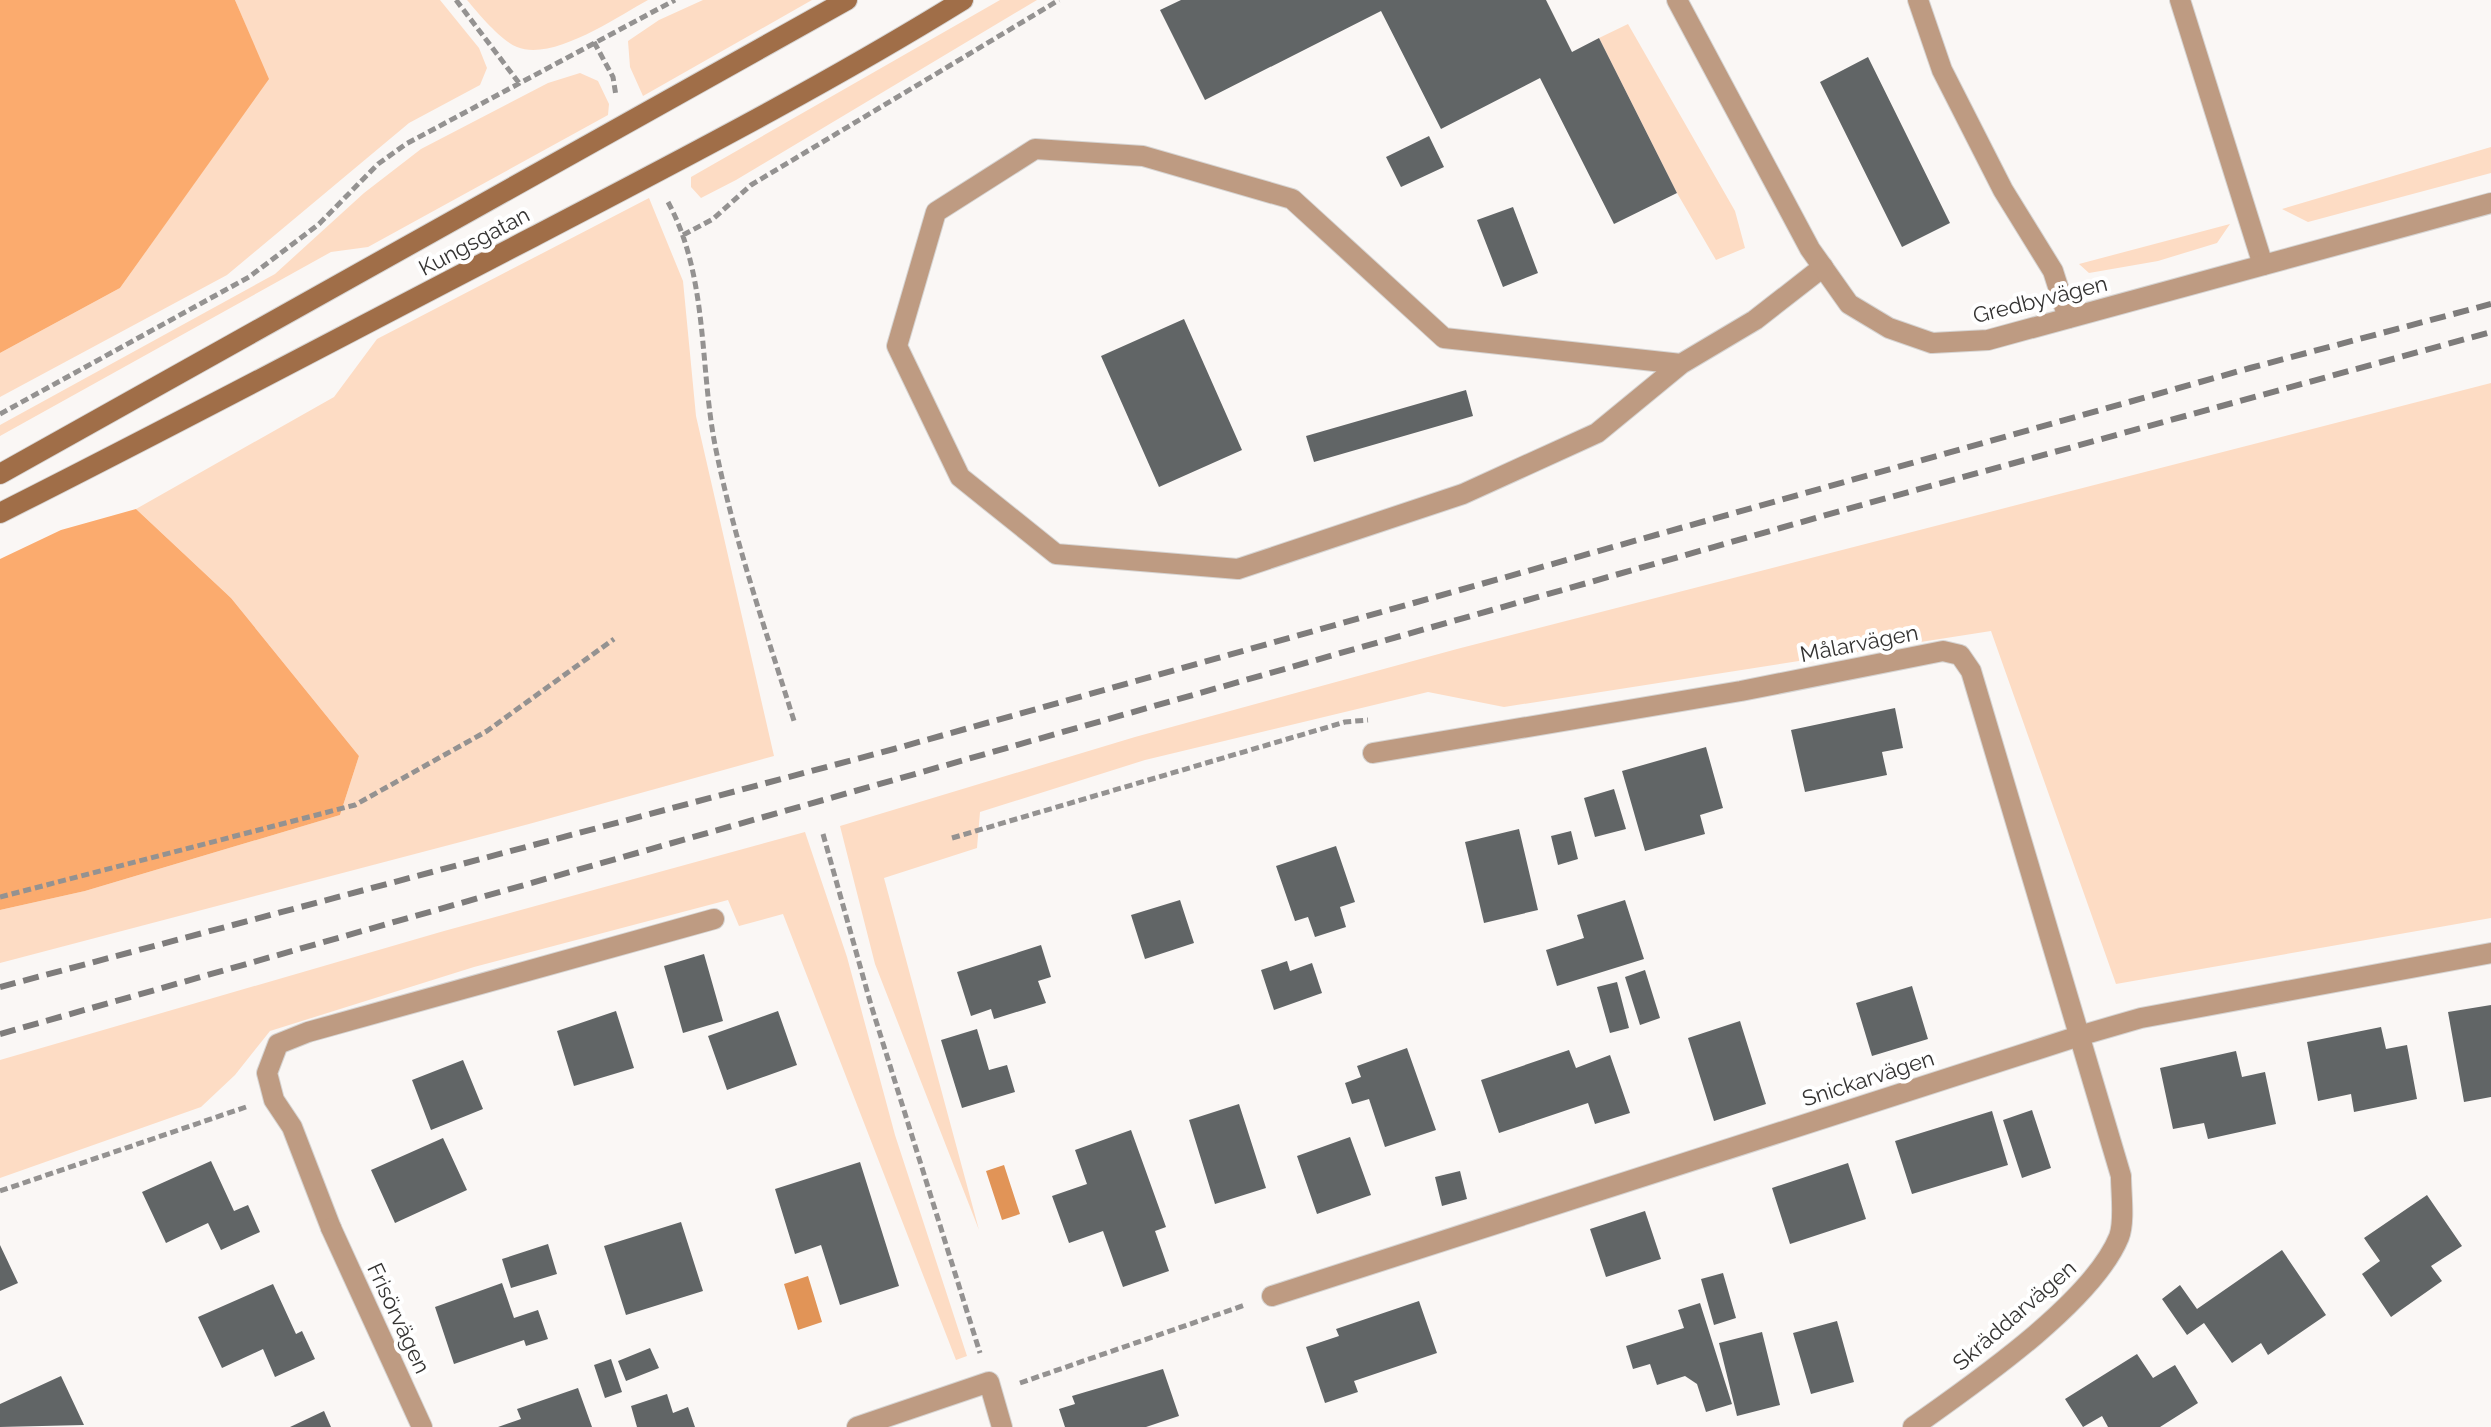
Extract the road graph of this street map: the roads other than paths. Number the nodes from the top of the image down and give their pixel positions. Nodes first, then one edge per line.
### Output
1 (847, 0) edge
2 (963, 0) edge
3 (1677, 0) edge
4 (1918, 0) edge
5 (2180, 0) edge
6 (2491, 203) edge
7 (2263, 265) junction
8 (1823, 267) junction
9 (2068, 318) junction
10 (1681, 364) junction
11 (0, 474) edge
12 (0, 513) edge
13 (1373, 753) dead end
14 (714, 919) dead end
15 (2491, 953) edge
16 (2079, 1036) junction
17 (1272, 1296) road end
18 (422, 1427) edge
19 (857, 1427) edge
20 (1002, 1427) edge
21 (1913, 1427) edge

1 - 11 main road, Kungsgatan
2 - 12 main road, Kungsgatan
3 - 8 street, Gredbyvägen
4 - 9 street
5 - 7 street
6 - 7 street, Gredbyvägen
7 - 9 street, Gredbyvägen
8 - 9 street, Gredbyvägen
8 - 10 street
10 - 10 street
13 - 16 street, Målarvägen
14 - 18 street, Frisörvägen
15 - 16 street, Snickarvägen
16 - 17 street, Snickarvägen
16 - 21 street, Skräddarvägen
19 - 20 street

